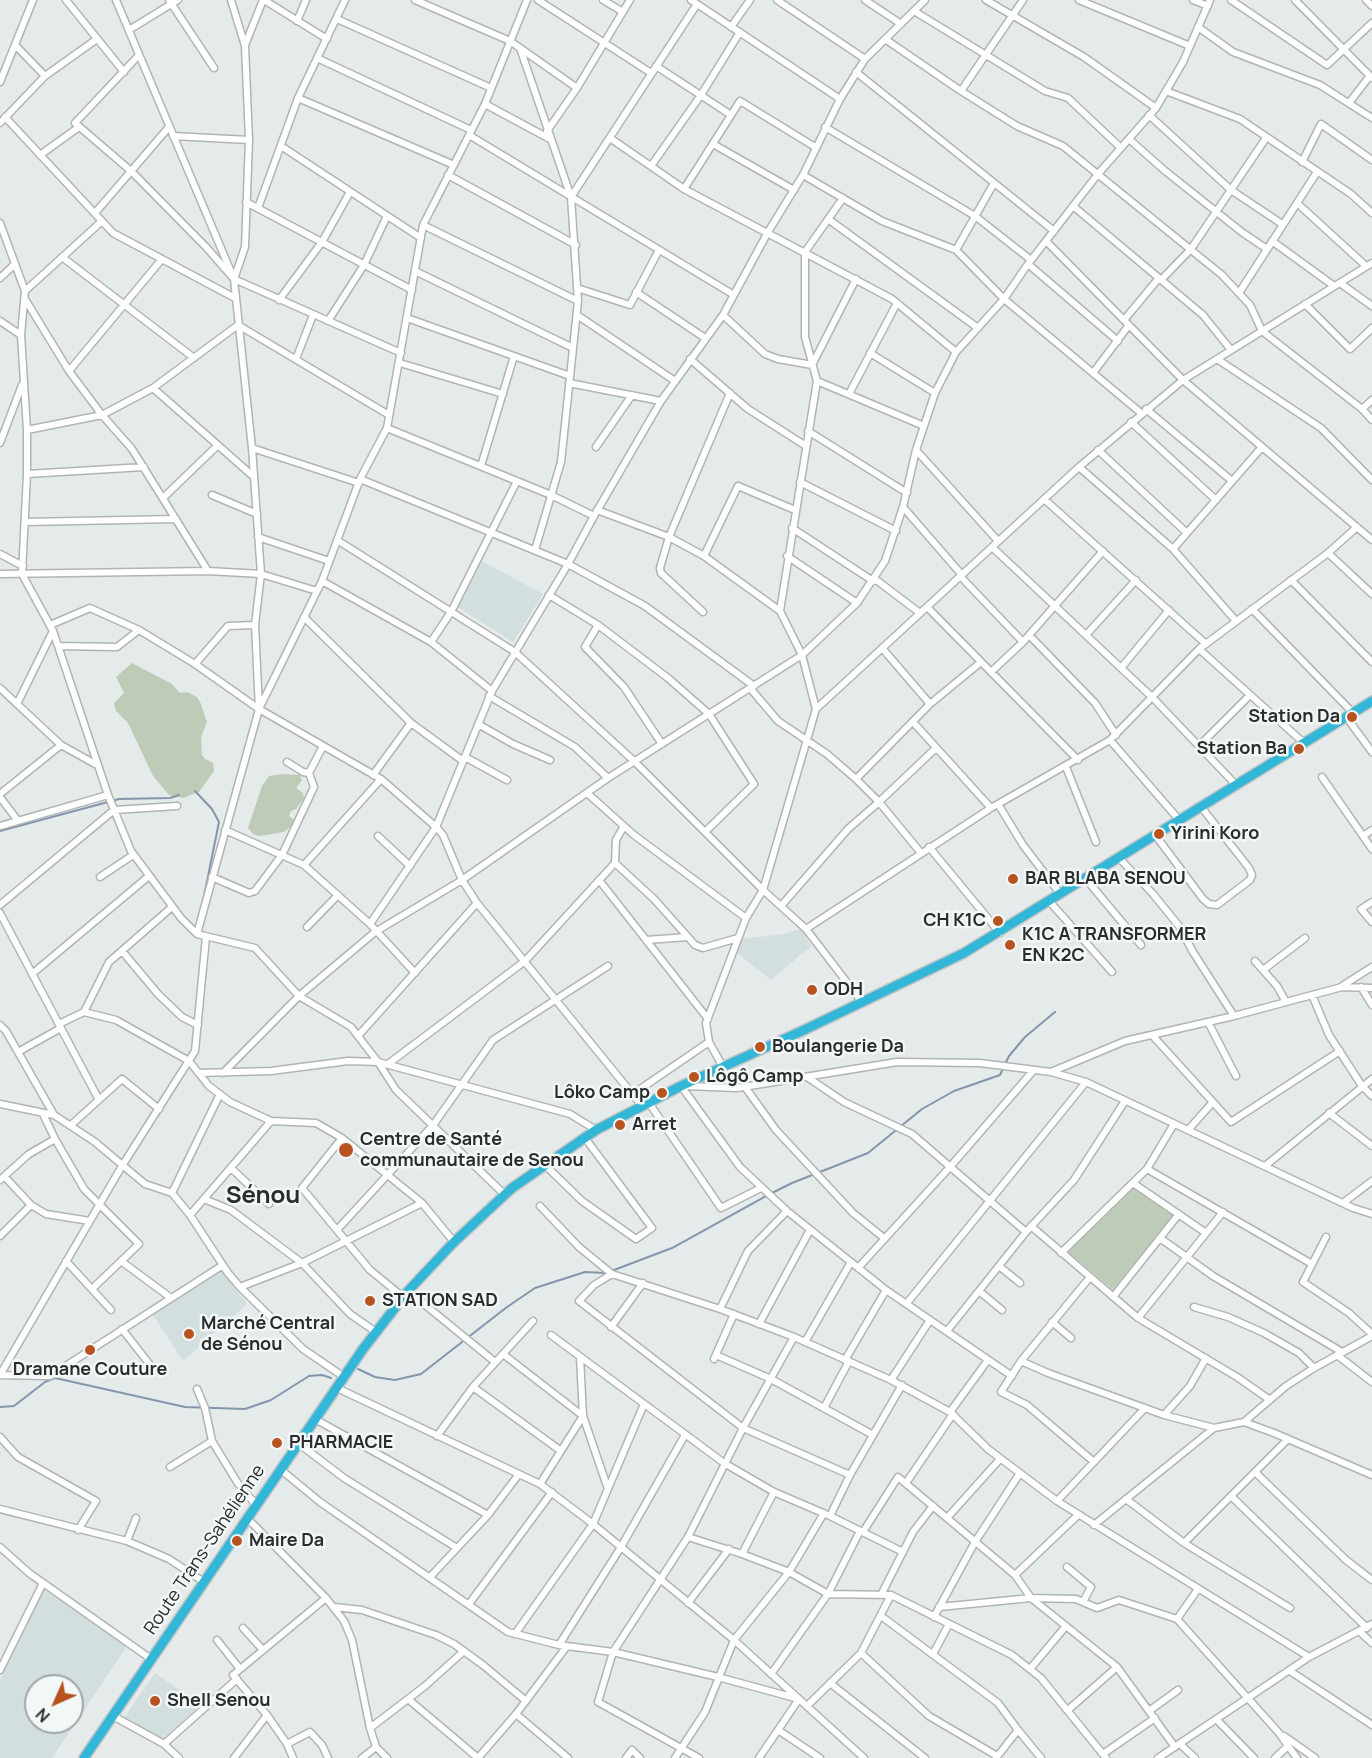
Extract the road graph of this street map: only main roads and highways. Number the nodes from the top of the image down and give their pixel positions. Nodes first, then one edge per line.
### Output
1 (1370, 705) edge
2 (84, 1758) edge

1 - 2 highway, Route Trans-Sahélienne

